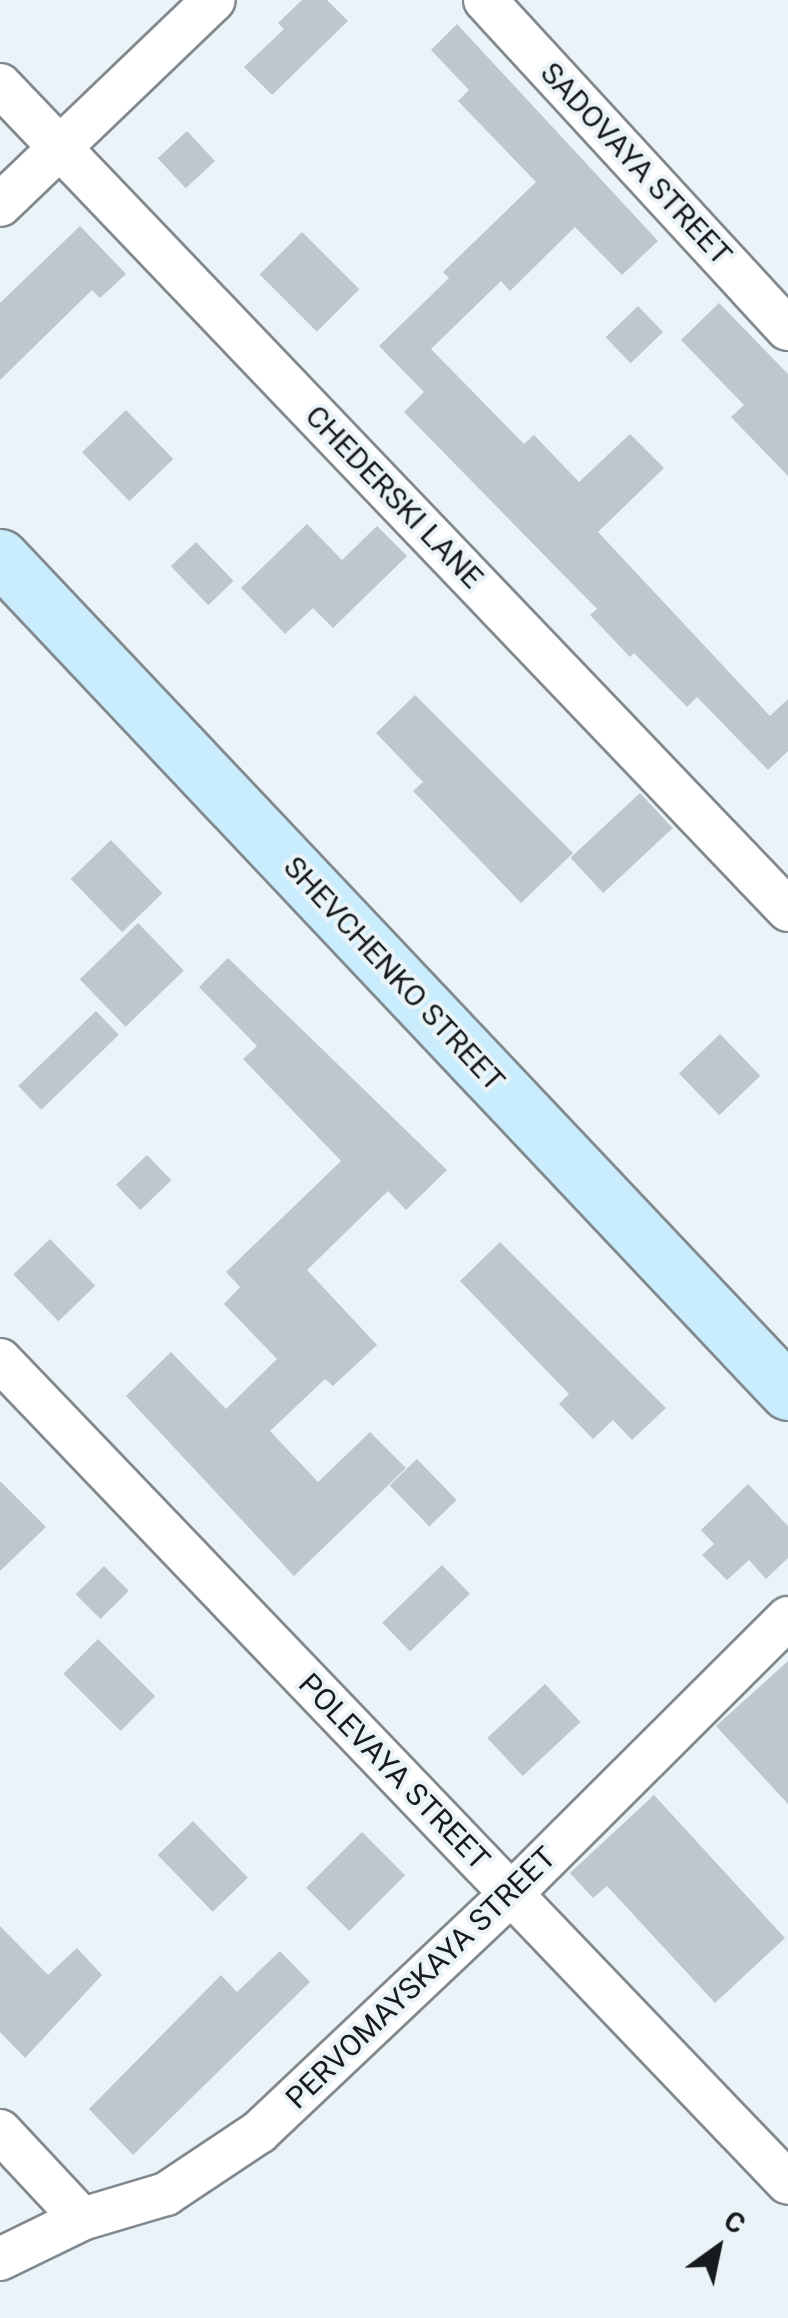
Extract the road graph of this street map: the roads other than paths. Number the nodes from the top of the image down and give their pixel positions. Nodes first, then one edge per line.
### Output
1 (214, 0) edge
2 (485, 0) edge
3 (0, 85) edge
4 (58, 146) junction
5 (0, 205) edge
6 (788, 329) edge
7 (0, 557) edge
8 (788, 910) edge
9 (0, 1360) edge
10 (788, 1392) edge
11 (788, 1618) edge
12 (511, 1894) junction
13 (0, 2131) edge
14 (788, 2183) edge
15 (82, 2219) junction
16 (0, 2259) edge

1 - 4 street
2 - 6 street, SADOVAYA STREET
3 - 4 street, CHEDERSKI LANE
4 - 5 street
4 - 8 street, CHEDERSKI LANE
7 - 10 street, SHEVCHENKO STREET
9 - 12 street, POLEVAYA STREET
11 - 12 street, PERVOMAYSKAYA STREET
12 - 14 street, POLEVAYA STREET
12 - 15 street, PERVOMAYSKAYA STREET
13 - 15 street
15 - 16 street, PERVOMAYSKAYA STREET

